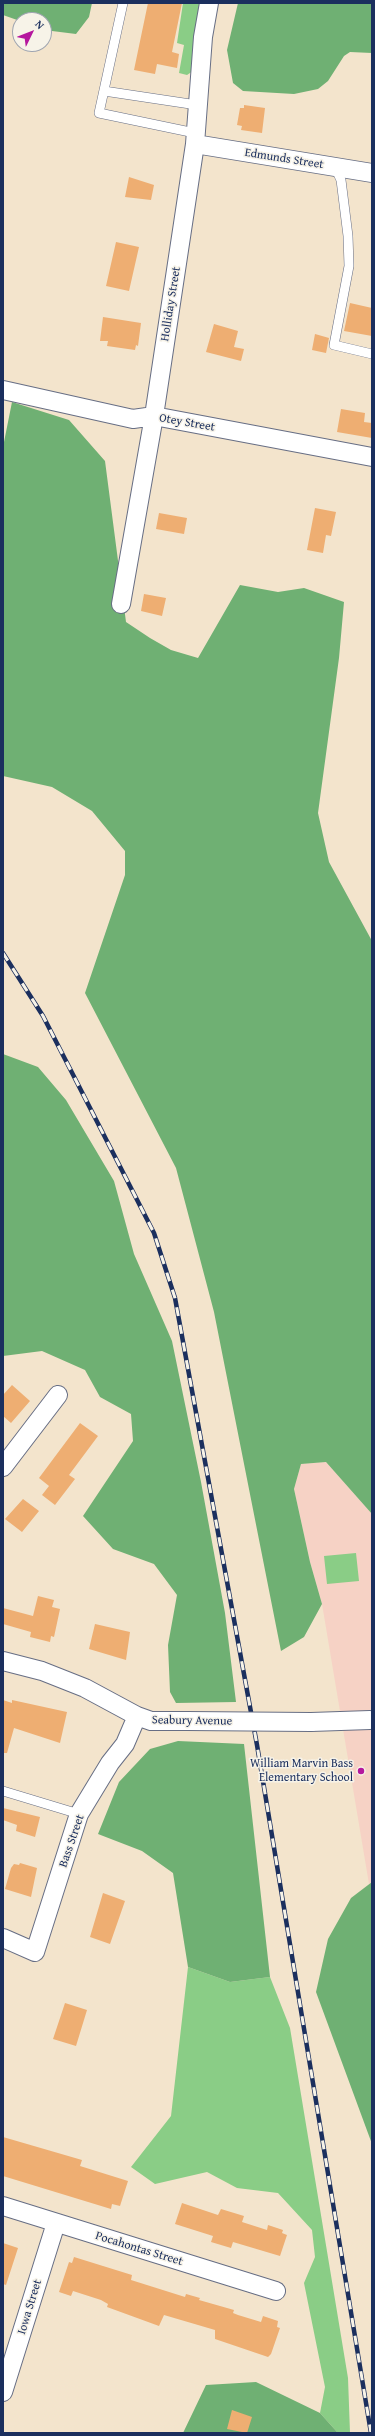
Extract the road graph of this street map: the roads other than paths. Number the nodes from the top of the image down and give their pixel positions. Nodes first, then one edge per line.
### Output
1 (123, 3) edge
2 (209, 3) edge
3 (104, 90) junction
4 (197, 105) junction
5 (195, 138) junction
6 (334, 167) junction
7 (372, 174) edge
8 (372, 354) edge
9 (3, 390) edge
10 (154, 416) junction
11 (372, 457) edge
12 (120, 604) dead end
13 (58, 1395) dead end
14 (3, 1467) edge
15 (3, 1661) edge
16 (137, 1716) junction
17 (370, 1720) dead end
18 (3, 1791) edge
19 (79, 1814) junction
20 (3, 1938) edge
21 (3, 2206) edge
22 (56, 2223) junction
23 (276, 2291) dead end
24 (3, 2392) edge

1 - 3 lane
2 - 4 street, Holliday Street
3 - 4 lane
3 - 5 lane
4 - 5 street, Holliday Street
5 - 6 street, Edmunds Street
5 - 10 street, Holliday Street
6 - 7 street, Edmunds Street
6 - 8 lane
9 - 10 street, Otey Street
10 - 11 street, Otey Street
10 - 12 street, Holliday Street
13 - 14 street
15 - 16 street, Seabury Avenue
16 - 17 street, Seabury Avenue, bridge
16 - 19 street, Bass Street
18 - 19 lane
19 - 20 street, Bass Street
21 - 22 street, Pocahontas Street
22 - 23 street, Pocahontas Street
22 - 24 street, Iowa Street

